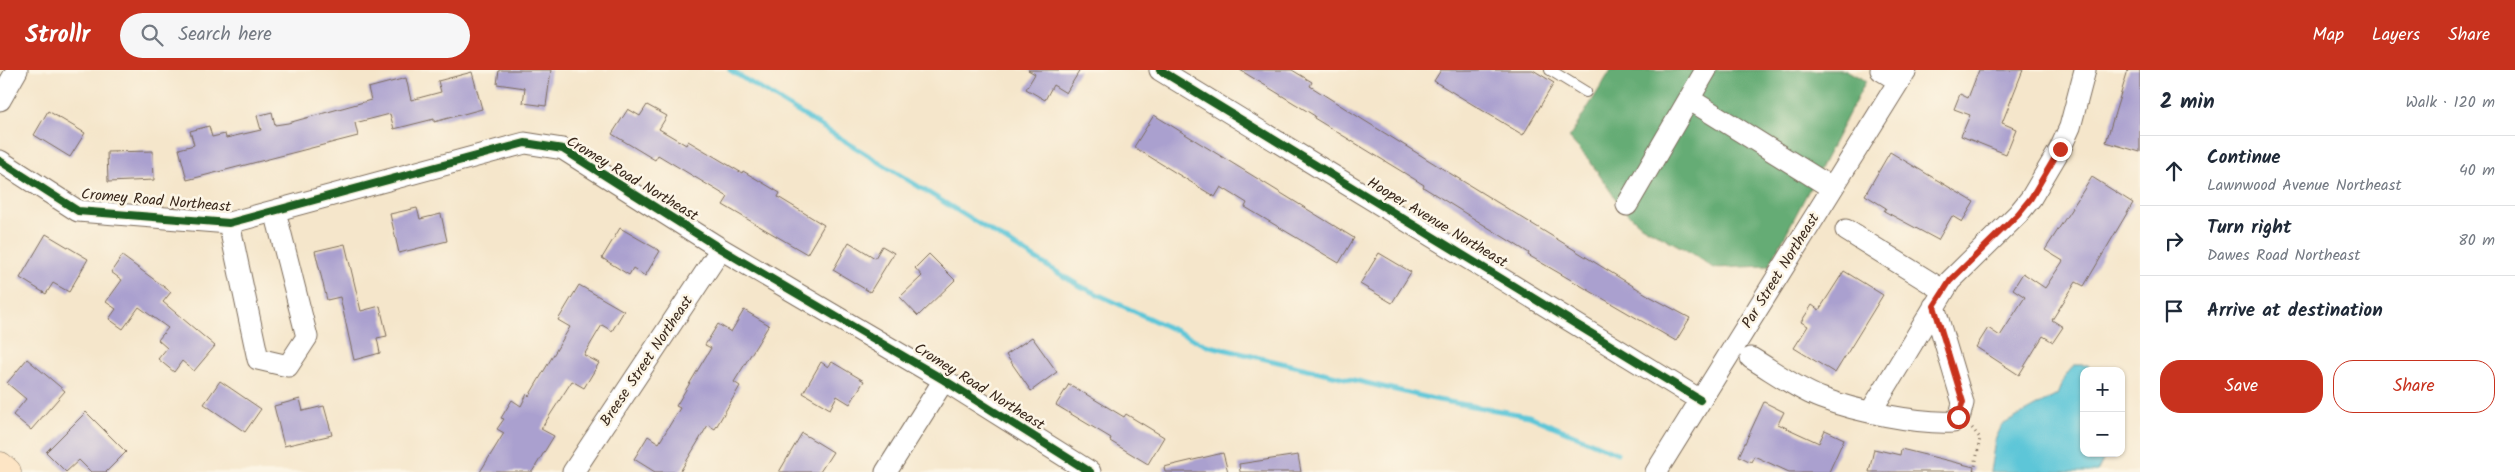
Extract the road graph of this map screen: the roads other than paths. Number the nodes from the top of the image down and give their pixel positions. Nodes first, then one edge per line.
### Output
1 (17, 70) edge
2 (1160, 70) edge
3 (1550, 70) edge
4 (1706, 70) edge
5 (2085, 70) edge
6 (1895, 74) edge
7 (1586, 92) dead end
8 (1689, 99) junction
9 (0, 100) edge
10 (0, 161) edge
11 (1832, 188) junction
12 (1628, 205) dead end
13 (275, 211) junction
14 (229, 223) junction
15 (1846, 230) dead end
16 (721, 249) junction
17 (1939, 298) junction
18 (1751, 358) dead end
19 (944, 380) junction
20 (1700, 400) junction
21 (1871, 411) junction
22 (0, 466) edge
23 (7, 472) edge
24 (574, 472) edge
25 (886, 472) edge
26 (1090, 472) edge
27 (1656, 472) edge

1 - 9 street
2 - 20 street, Hooper Avenue Northeast
3 - 7 lane
4 - 8 street
5 - 17 street
6 - 11 street, Par Street Northeast
8 - 11 street
8 - 12 street
10 - 14 street, Cromey Road Northeast
11 - 20 street, Par Street Northeast
13 - 14 street, Cromey Road Northeast
13 - 14 street
13 - 16 street, Cromey Road Northeast
15 - 17 street
16 - 19 street, Cromey Road Northeast
16 - 24 street, Breese Street Northeast
17 - 21 street
17 - 21 street
18 - 21 street
19 - 25 street
19 - 26 street, Cromey Road Northeast
20 - 27 street, Par Street Northeast
22 - 23 street

